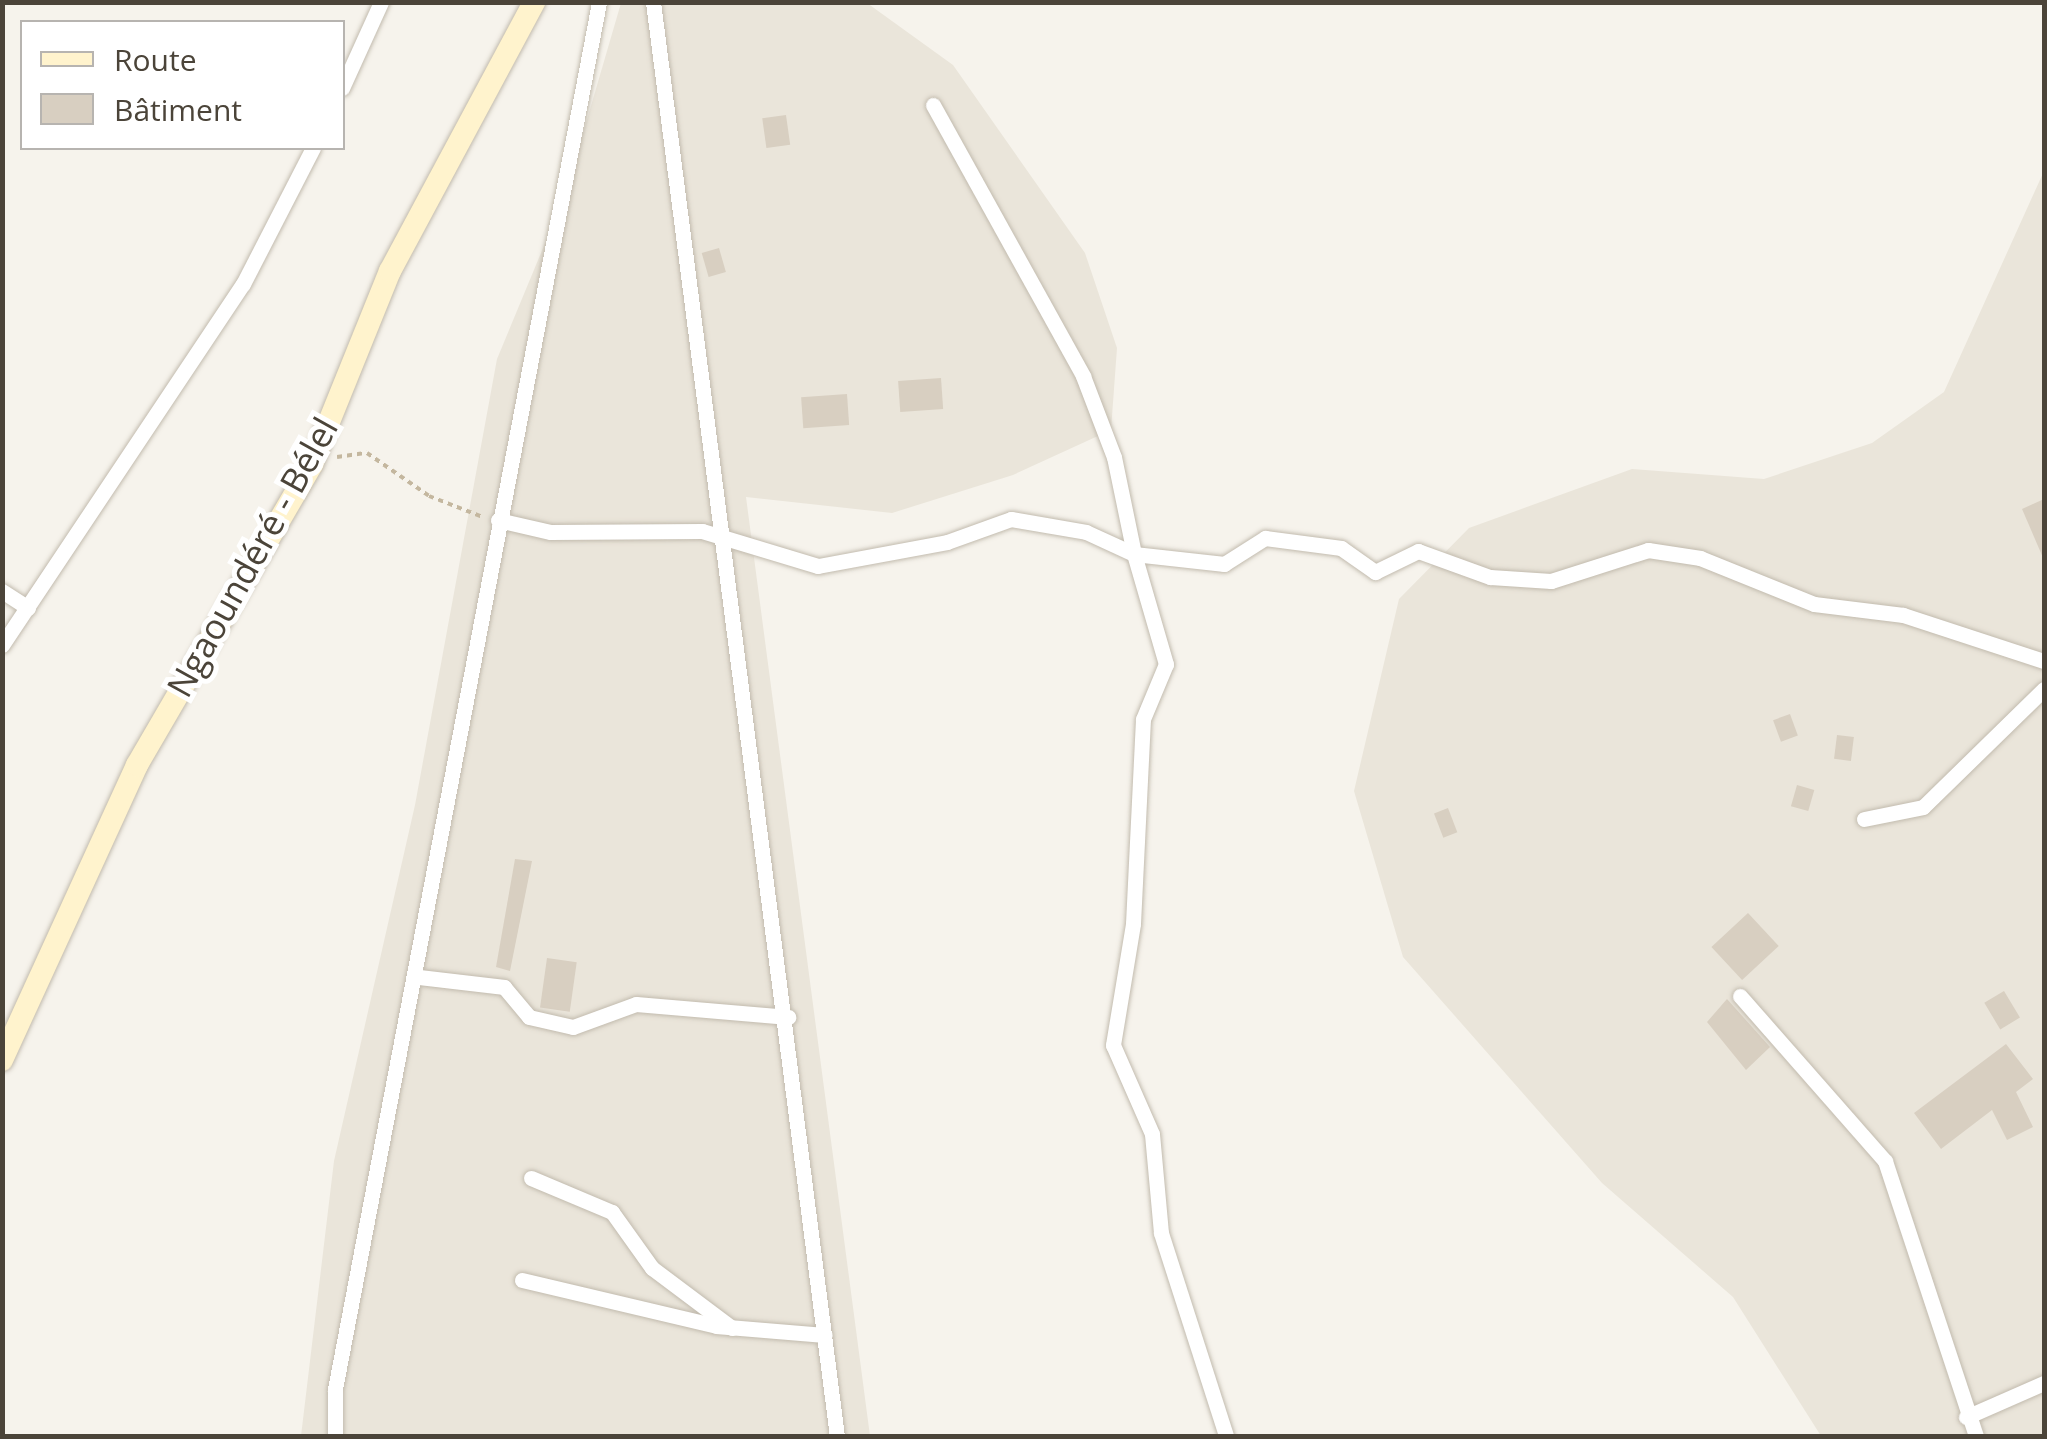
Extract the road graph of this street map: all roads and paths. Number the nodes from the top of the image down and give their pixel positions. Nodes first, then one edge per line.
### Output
1 (381, 2) edge
2 (534, 2) edge
3 (599, 2) edge
4 (654, 2) edge
5 (345, 81) edge
6 (933, 105) dead end
7 (312, 150) edge
8 (312, 464) junction
9 (498, 520) junction
10 (724, 537) junction
11 (1134, 554) junction
12 (2, 591) edge
13 (28, 608) junction
14 (2, 645) edge
15 (2044, 661) edge
16 (2044, 689) edge
17 (1864, 819) dead end
18 (419, 976) junction
19 (1740, 996) dead end
20 (788, 1017) junction
21 (2, 1060) edge
22 (530, 1178) dead end
23 (522, 1280) dead end
24 (732, 1328) junction
25 (825, 1335) junction
26 (2044, 1383) edge
27 (1966, 1417) junction
28 (335, 1436) edge
29 (836, 1436) edge
30 (1226, 1436) edge
31 (1976, 1436) edge

1 - 5 street
2 - 8 main road, Ngaoundéré - Bélel
3 - 9 street
4 - 10 street
6 - 11 street
7 - 13 street
8 - 9 path
8 - 21 main road, Ngaoundéré - Bélel
9 - 10 street
9 - 18 street
10 - 11 street
10 - 20 street
11 - 15 street
11 - 30 street
12 - 13 street
13 - 14 street
16 - 17 street
18 - 20 street
18 - 28 street
19 - 27 street
20 - 25 street
22 - 24 street
23 - 24 street
24 - 25 street
25 - 29 street
26 - 27 street
27 - 31 street

